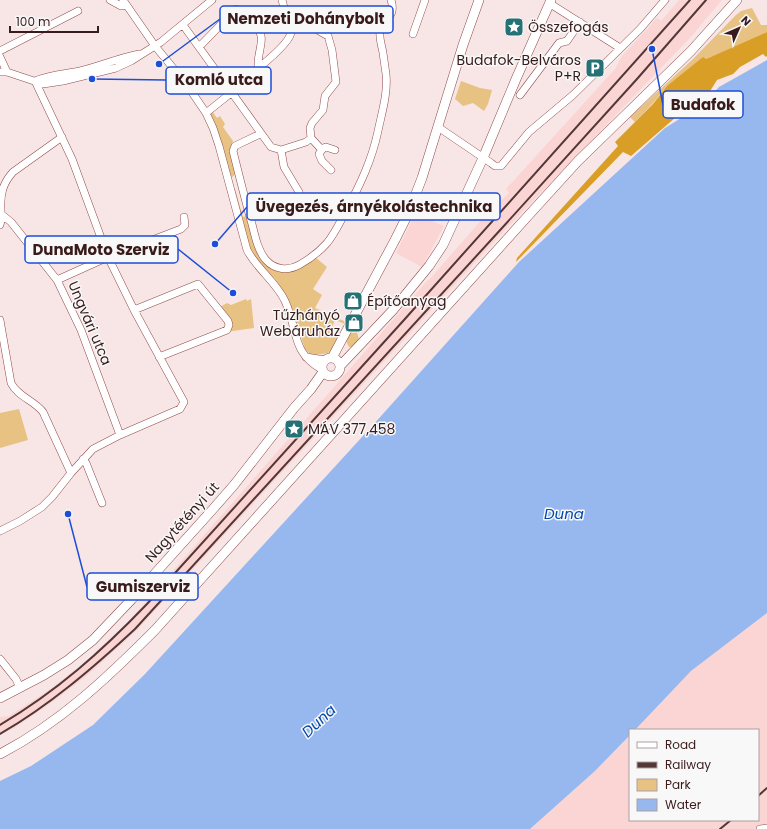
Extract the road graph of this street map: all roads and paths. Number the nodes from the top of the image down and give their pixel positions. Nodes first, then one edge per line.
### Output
1 (110, 0) edge
2 (212, 0) edge
3 (282, 0) edge
4 (391, 0) edge
5 (425, 0) edge
6 (479, 0) edge
7 (666, 0) edge
8 (737, 0) edge
9 (550, 1) edge
10 (125, 2) edge
11 (78, 11) dead end
12 (309, 13) dead end
13 (580, 22) junction
14 (183, 25) junction
15 (413, 34) dead end
16 (155, 46) junction
17 (199, 47) junction
18 (620, 48) junction
19 (0, 51) edge
20 (0, 57) edge
21 (258, 68) junction
22 (4, 72) edge
23 (35, 81) junction
24 (230, 92) junction
25 (520, 95) dead end
26 (206, 113) junction
27 (438, 127) junction
28 (260, 134) junction
29 (62, 137) junction
30 (311, 138) junction
31 (281, 150) junction
32 (322, 150) junction
33 (335, 150) dead end
34 (483, 158) junction
35 (331, 170) dead end
36 (240, 181) junction
37 (229, 184) junction
38 (299, 192) dead end
39 (2, 214) junction
40 (184, 217) dead end
41 (0, 225) edge
42 (108, 257) junction
43 (57, 280) junction
44 (134, 310) junction
45 (0, 320) edge
46 (159, 357) junction
47 (330, 366) junction
48 (120, 435) junction
49 (83, 459) junction
50 (71, 473) junction
51 (102, 503) dead end
52 (0, 531) edge
53 (0, 658) edge
54 (20, 688) junction
55 (0, 698) edge
56 (0, 754) edge
57 (767, 828) edge
58 (760, 829) edge

1 - 10 street
2 - 14 street
3 - 21 street
4 - 36 street
5 - 15 street
6 - 27 main road
7 - 18 street
8 - 56 main road
9 - 13 street
9 - 34 main road
10 - 16 street
11 - 19 street
12 - 30 street
13 - 18 street
13 - 25 street
14 - 16 street
14 - 17 street
16 - 23 street
16 - 26 street
17 - 21 street
17 - 24 street
18 - 34 street
20 - 22 street
21 - 24 street
22 - 23 street
23 - 29 street
24 - 26 street
24 - 28 street
26 - 37 street
27 - 34 street
27 - 47 main road
28 - 31 street
28 - 36 street
29 - 39 street
29 - 42 street
30 - 31 street
30 - 32 street
31 - 38 street
32 - 33 street
32 - 35 street
34 - 47 main road
36 - 37 street
37 - 47 street
39 - 41 street
39 - 43 street, Ungvári utca
40 - 42 street
42 - 43 street
42 - 44 street
43 - 48 street, Ungvári utca
44 - 46 street
44 - 46 street
45 - 50 street
46 - 48 street
47 - 54 main road, Nagytétényi út
48 - 49 street
49 - 50 street
49 - 51 street
50 - 52 street
53 - 54 street
54 - 55 main road, Nagytétényi út
57 - 58 street

